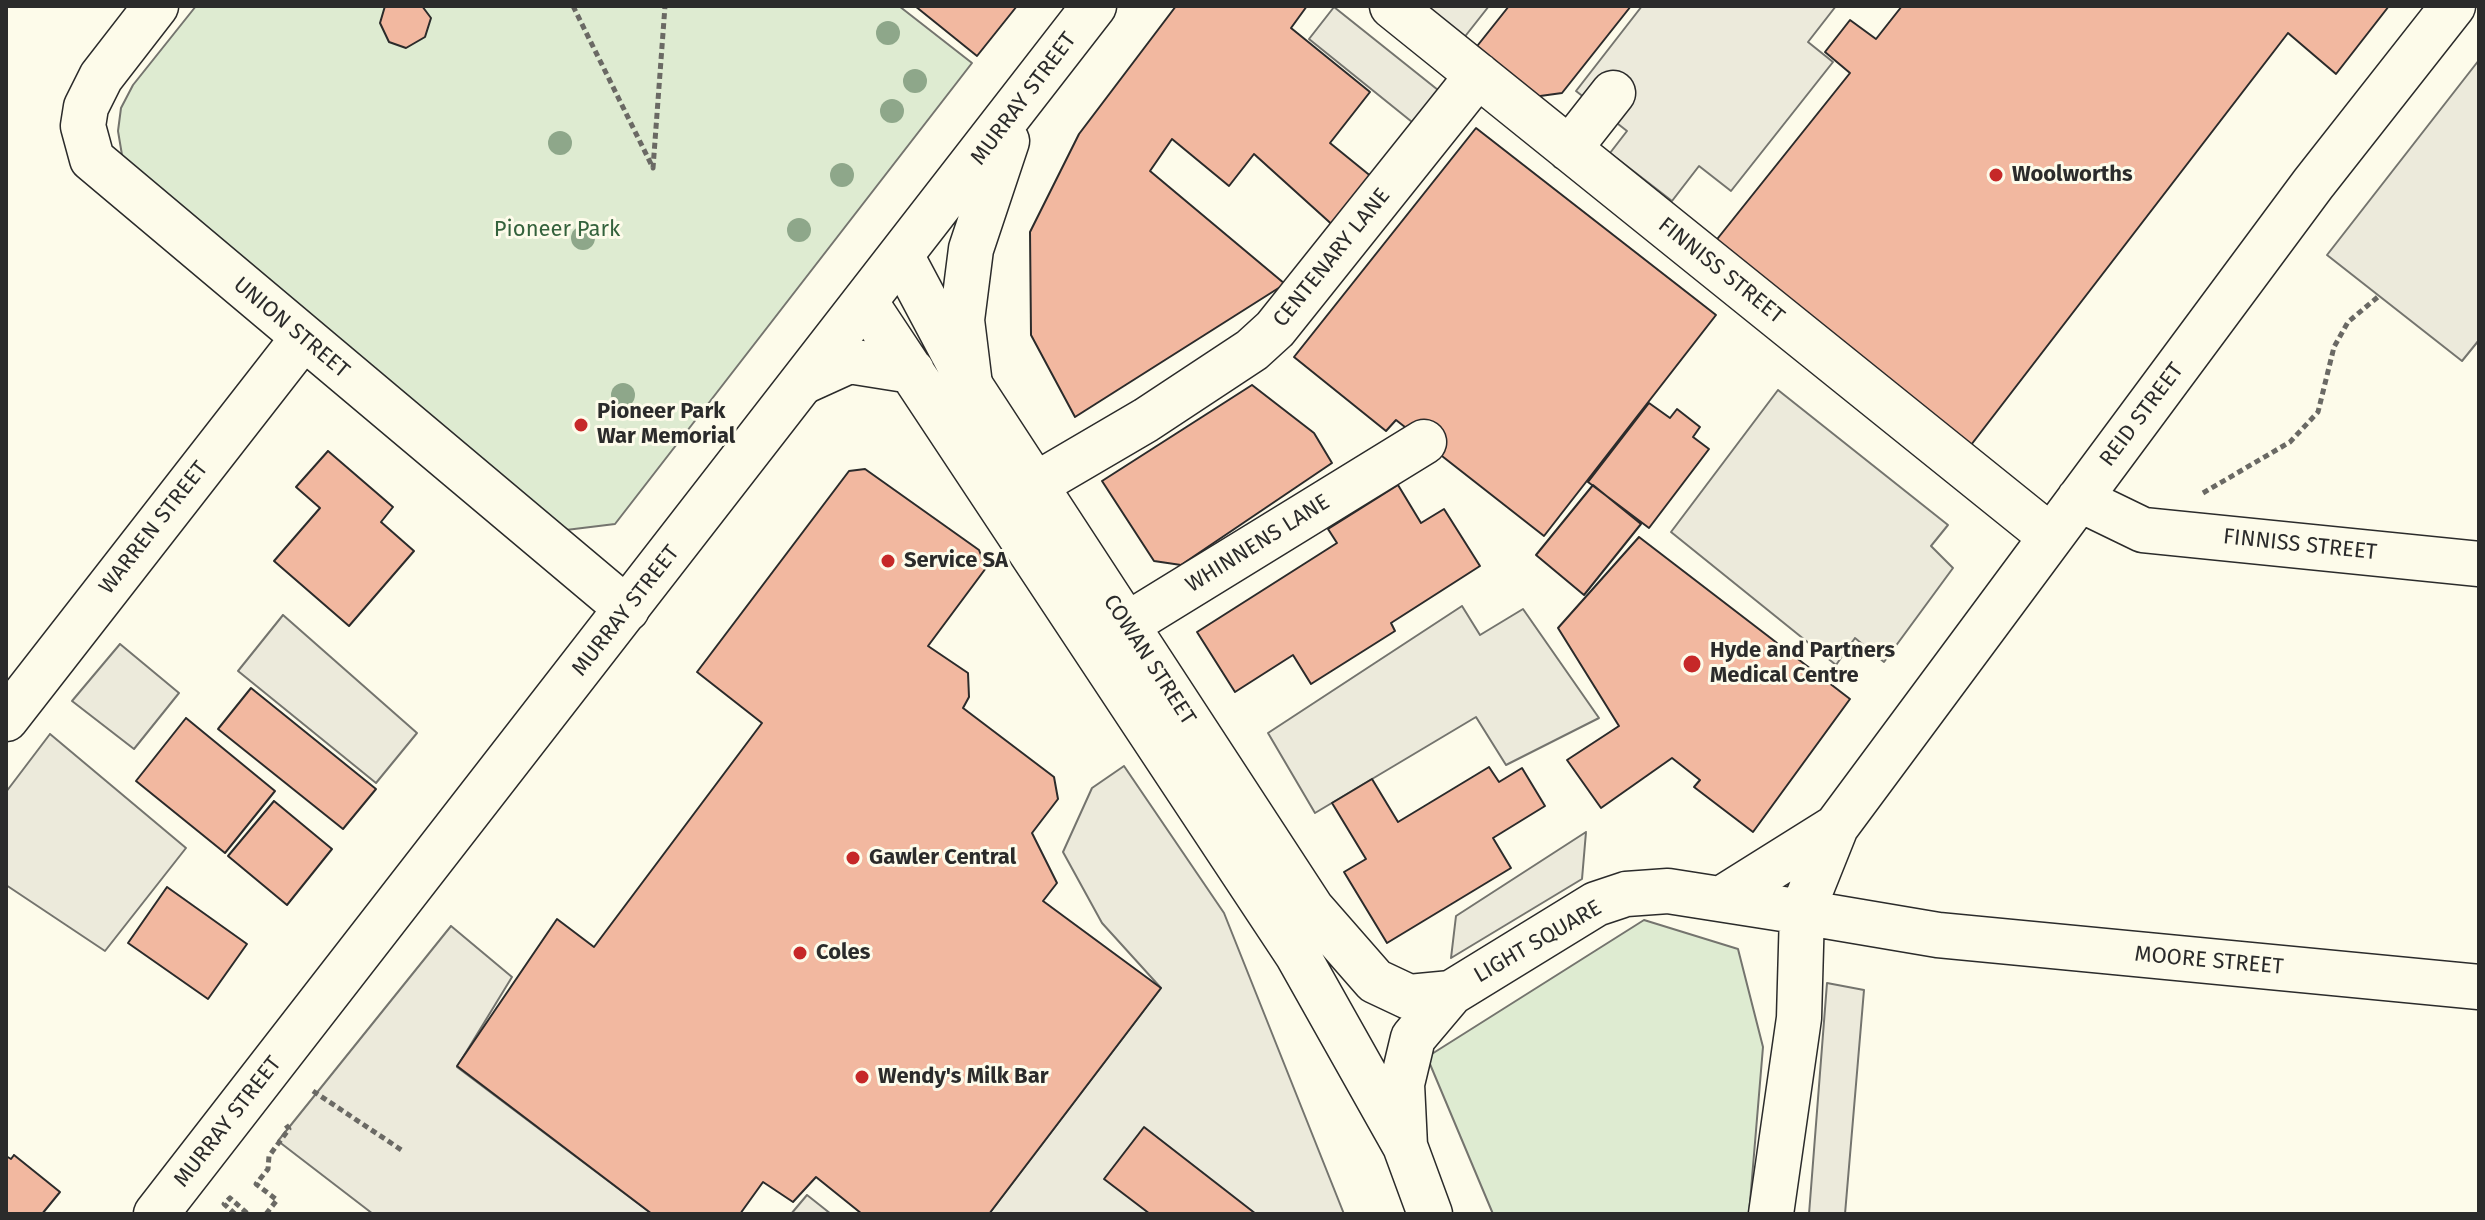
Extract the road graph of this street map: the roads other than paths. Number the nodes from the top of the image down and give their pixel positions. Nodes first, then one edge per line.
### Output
1 (156, 6) edge
2 (1094, 6) edge
3 (1392, 6) edge
4 (2453, 6) edge
5 (1478, 75) junction
6 (1613, 93) dead end
7 (1020, 105) junction
8 (1569, 149) junction
9 (902, 257) junction
10 (866, 303) junction
11 (303, 338) junction
12 (912, 371) junction
13 (805, 381) junction
14 (970, 385) junction
15 (1424, 442) dead end
16 (1035, 485) junction
17 (2079, 499) junction
18 (2050, 536) junction
19 (2479, 564) edge
20 (627, 609) junction
21 (1110, 635) junction
22 (6, 719) edge
23 (1836, 827) junction
24 (1721, 899) junction
25 (1802, 912) junction
26 (1938, 935) junction
27 (2479, 987) edge
28 (1451, 993) junction
29 (1799, 1018) junction
30 (1405, 1146) junction
31 (156, 1214) edge
32 (1430, 1214) edge
33 (1771, 1214) edge

1 - 11 street, UNION STREET
2 - 7 street, MURRAY STREET
3 - 5 street, FINNISS STREET
4 - 17 street, REID STREET
5 - 8 street, FINNISS STREET
5 - 16 street, CENTENARY LANE
6 - 8 street
7 - 9 street, MURRAY STREET
7 - 14 street
8 - 18 street, FINNISS STREET
9 - 10 street, MURRAY STREET
9 - 14 street, COWAN STREET
10 - 12 street, COWAN STREET
10 - 13 street, MURRAY STREET
11 - 20 street, UNION STREET
11 - 22 street, WARREN STREET
12 - 13 street
12 - 21 street, COWAN STREET
13 - 20 street, MURRAY STREET
14 - 16 street, COWAN STREET
15 - 21 street, WHINNENS LANE
16 - 21 street, COWAN STREET
17 - 18 street, REID STREET
17 - 19 street, FINNISS STREET
18 - 23 street, REID STREET
20 - 31 street, MURRAY STREET
21 - 28 street, COWAN STREET
21 - 30 street, COWAN STREET
23 - 24 street, REID STREET
23 - 25 street, REID STREET
24 - 25 street, LIGHT SQUARE
24 - 28 street, LIGHT SQUARE
25 - 26 street, MOORE STREET
25 - 29 street
26 - 27 street, MOORE STREET
26 - 29 street, MOORE STREET
28 - 30 street, LIGHT SQUARE
29 - 33 street
30 - 32 street, LIGHT SQUARE

